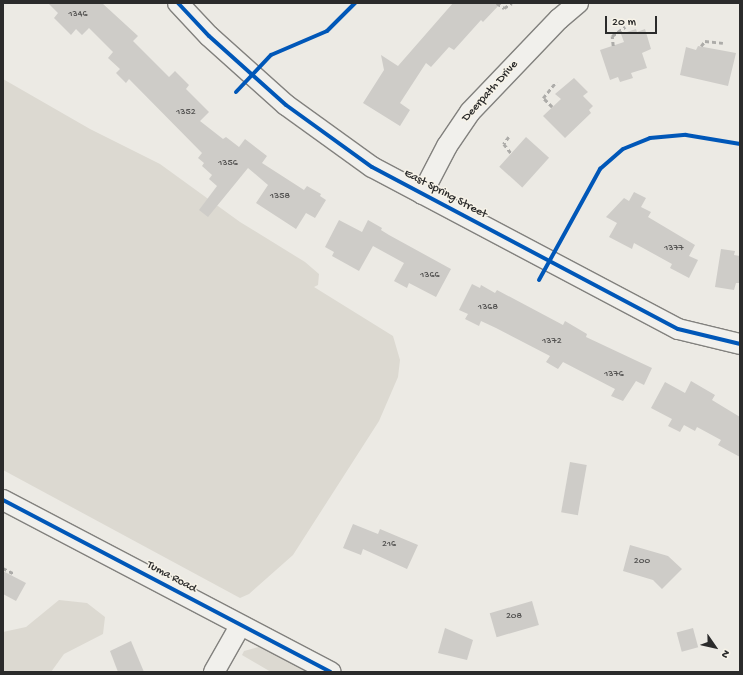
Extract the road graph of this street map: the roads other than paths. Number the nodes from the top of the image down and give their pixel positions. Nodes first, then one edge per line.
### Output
1 (178, 3) edge
2 (578, 3) edge
3 (422, 194) junction
4 (740, 344) edge
5 (3, 500) edge
6 (240, 626) junction
7 (214, 672) edge
8 (331, 672) edge

1 - 3 street, East Spring Street
2 - 3 street, Deerpath Drive
3 - 4 street, East Spring Street
5 - 6 street, Tuma Road
6 - 7 street
6 - 8 street, Tuma Road

